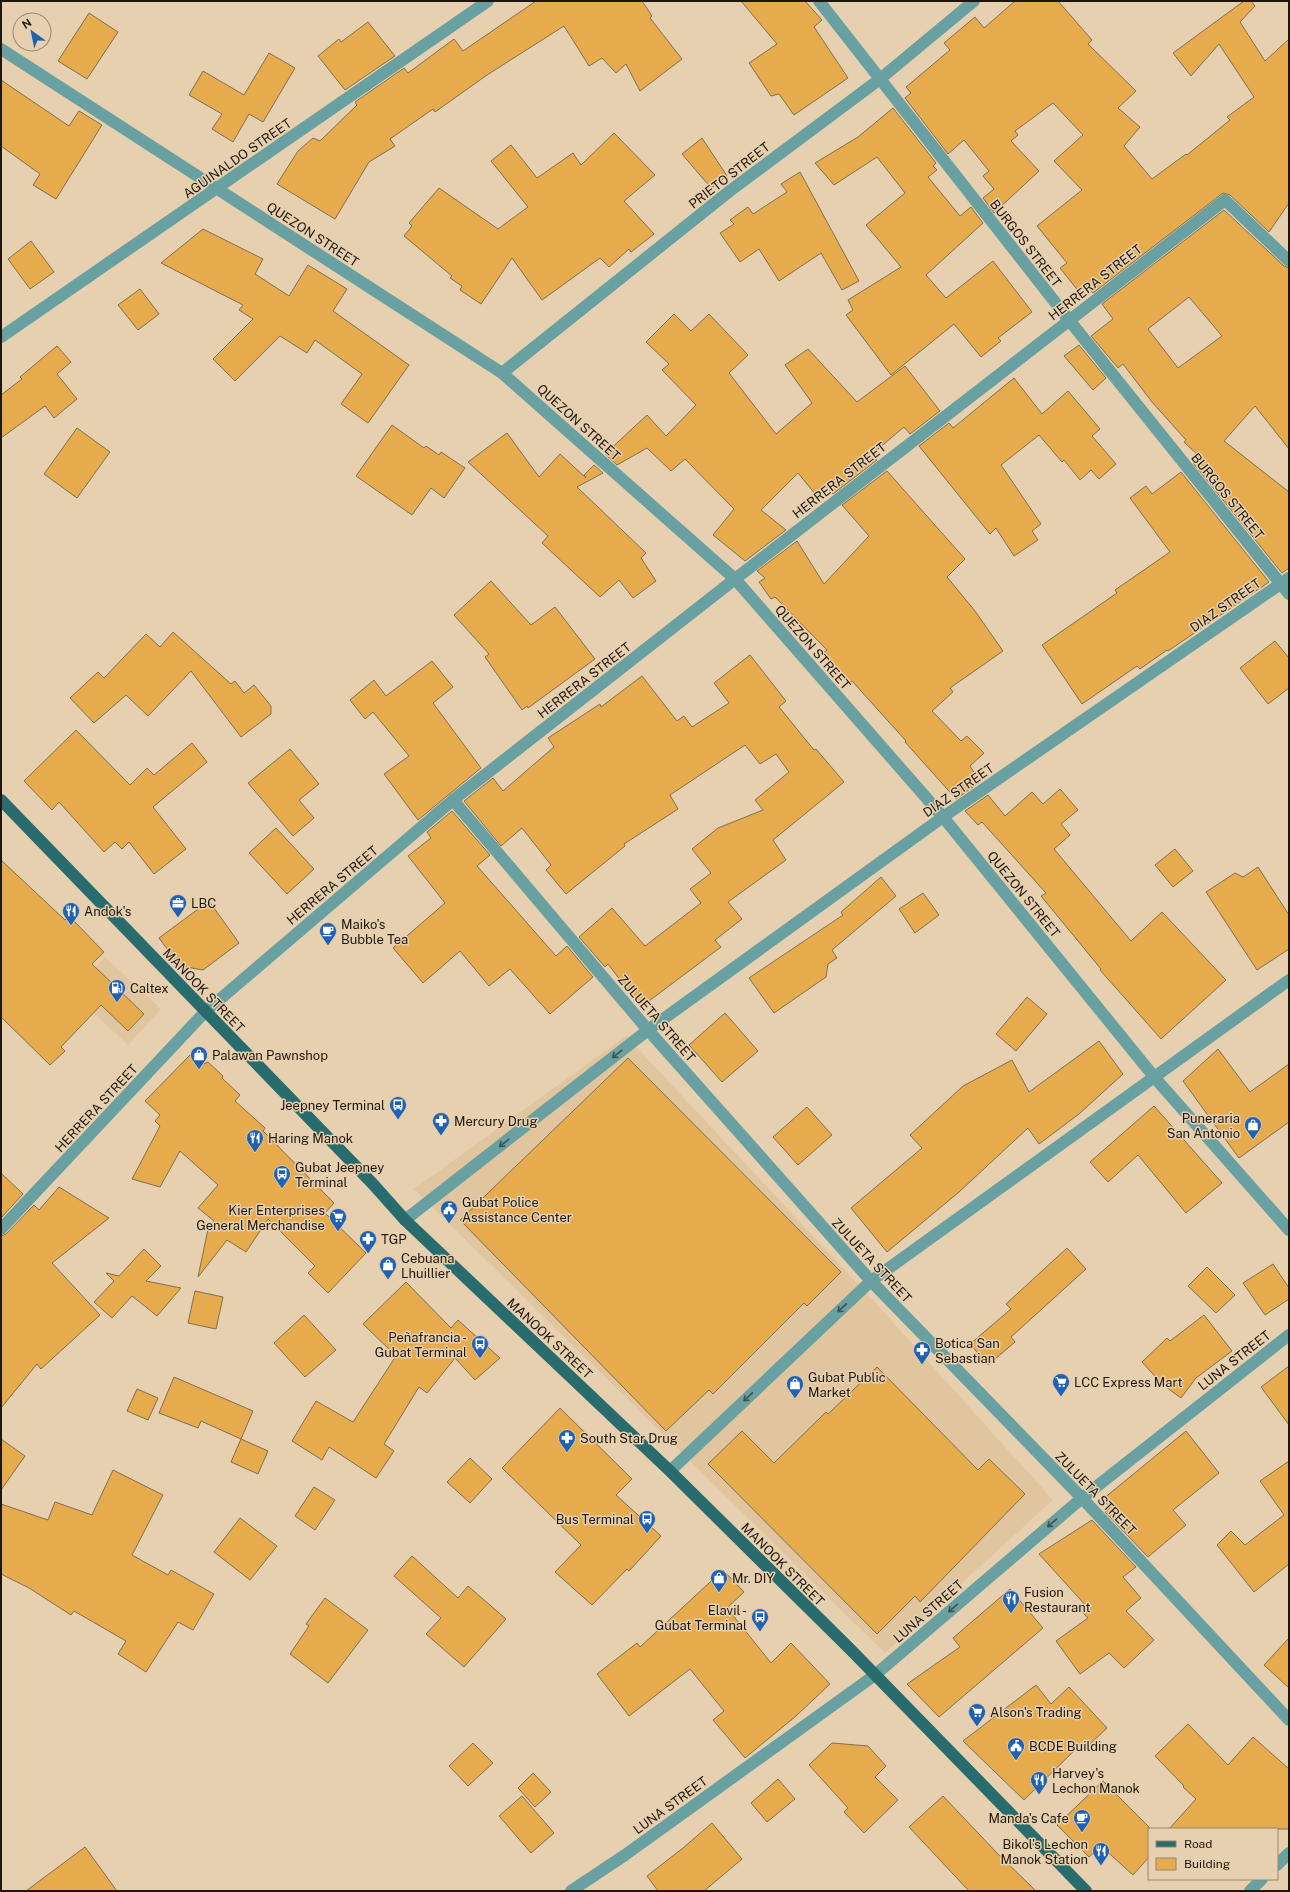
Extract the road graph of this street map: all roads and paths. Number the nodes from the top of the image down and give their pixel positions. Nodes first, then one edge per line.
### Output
1 (488, 1) edge
2 (819, 1) edge
3 (974, 1) edge
4 (1, 48) edge
5 (880, 79) junction
6 (218, 189) junction
7 (1289, 261) edge
8 (1069, 320) junction
9 (1, 337) edge
10 (502, 372) junction
11 (735, 579) junction
12 (1285, 581) edge
13 (1289, 594) edge
14 (1, 800) edge
15 (454, 800) junction
16 (943, 817) junction
17 (1289, 980) edge
18 (205, 1012) junction
19 (648, 1030) junction
20 (1156, 1078) junction
21 (405, 1220) junction
22 (1, 1229) edge
23 (1289, 1230) edge
24 (871, 1281) junction
25 (1289, 1335) edge
26 (670, 1471) junction
27 (1082, 1498) junction
28 (875, 1675) junction
29 (1289, 1720) edge
30 (1289, 1853) edge
31 (1278, 1864) edge
32 (1261, 1880) edge
33 (571, 1891) edge
34 (1086, 1891) edge
35 (1250, 1891) edge

1 - 6 street, AGUINALDO STREET
2 - 5 street, BURGOS STREET
3 - 5 street, PRIETO STREET
4 - 6 street, QUEZON STREET
5 - 8 street, BURGOS STREET
5 - 10 street, PRIETO STREET
6 - 9 street, AGUINALDO STREET
6 - 10 street, QUEZON STREET
7 - 8 street, HERRERA STREET
8 - 11 street, HERRERA STREET
8 - 12 street, BURGOS STREET
10 - 11 street, QUEZON STREET
11 - 15 street, HERRERA STREET
11 - 16 street, QUEZON STREET
12 - 13 street, BURGOS STREET
12 - 16 street, DIAZ STREET
14 - 18 main road, MANOOK STREET
15 - 18 street, HERRERA STREET
15 - 19 street, ZULUETA STREET
16 - 19 street, DIAZ STREET
16 - 20 street, QUEZON STREET
17 - 20 street
18 - 21 main road, MANOOK STREET
18 - 22 street, HERRERA STREET
19 -> 21 street, DIAZ STREET
19 - 24 street, ZULUETA STREET
20 - 23 street, QUEZON STREET
20 - 24 street
21 - 26 main road, MANOOK STREET
24 -> 26 street
24 - 27 street, ZULUETA STREET
25 - 27 street, LUNA STREET
26 - 28 main road, MANOOK STREET
27 -> 28 street, LUNA STREET
27 - 29 street, ZULUETA STREET
28 - 33 street, LUNA STREET
28 - 34 main road, MANOOK STREET
30 - 31 street
32 - 35 street

